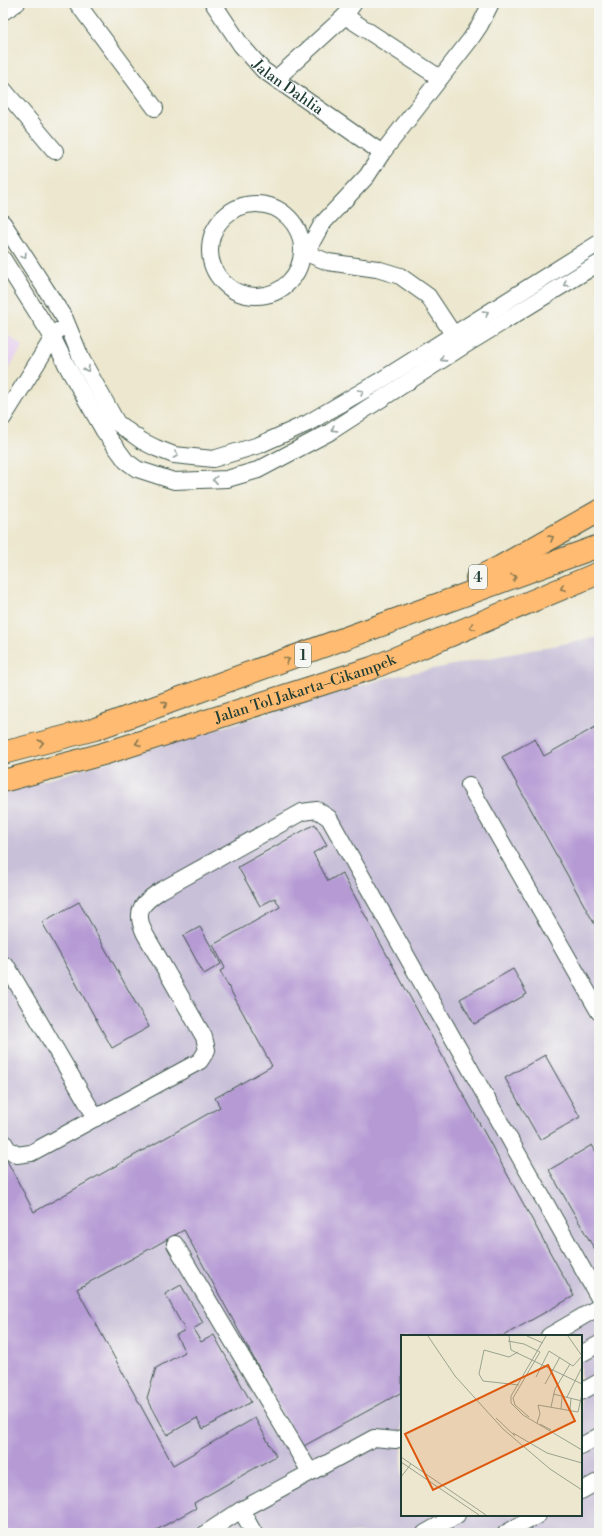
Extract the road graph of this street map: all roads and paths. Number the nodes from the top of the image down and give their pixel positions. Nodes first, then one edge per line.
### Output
1 (17, 3) edge
2 (77, 3) edge
3 (213, 3) edge
4 (354, 3) edge
5 (491, 3) edge
6 (3, 12) edge
7 (345, 16) junction
8 (440, 78) junction
9 (276, 79) junction
10 (3, 89) edge
11 (155, 108) dead end
12 (54, 151) dead end
13 (382, 153) junction
14 (3, 223) edge
15 (599, 243) edge
16 (304, 255) junction
17 (3, 259) edge
18 (599, 263) edge
19 (65, 319) junction
20 (53, 338) junction
21 (457, 341) junction
22 (3, 418) edge
23 (599, 511) edge
24 (599, 546) edge
25 (599, 573) edge
26 (353, 637) junction
27 (3, 753) edge
28 (3, 781) edge
29 (468, 785) dead end
30 (3, 964) edge
31 (599, 1012) edge
32 (96, 1118) junction
33 (3, 1140) edge
34 (175, 1244) dead end
35 (599, 1298) edge
36 (599, 1307) edge
37 (551, 1335) edge
38 (599, 1344) edge
39 (582, 1353) edge
40 (599, 1382) edge
41 (582, 1391) edge
42 (599, 1436) edge
43 (401, 1438) edge
44 (582, 1445) edge
45 (310, 1472) junction
46 (599, 1481) edge
47 (582, 1490) edge
48 (241, 1510) junction
49 (455, 1516) edge
50 (536, 1516) edge
51 (213, 1531) edge
52 (254, 1533) edge
53 (425, 1533) edge
54 (506, 1533) edge

1 - 6 street
2 - 11 street
3 - 9 street, Jalan Dahlia
4 - 7 street
5 - 8 street
7 - 8 street
7 - 9 street
8 - 13 street
9 - 13 street, Jalan Dahlia
10 - 12 street
13 - 16 street
14 -> 19 street
21 -> 15 street
16 - 16 street
16 - 21 street
17 - 20 street
18 -> 21 street
19 - 20 street
19 -> 21 street
21 -> 20 street
20 - 22 street
26 -> 23 highway, 4
26 -> 24 highway, Jalan Tol Jakarta–Cikampek / 1
25 -> 28 highway, Jalan Tol Jakarta–Cikampek / 1
27 -> 26 highway, Jalan Tol Jakarta–Cikampek / 1
29 - 31 street
30 - 32 street
32 - 33 street
32 - 35 street
34 - 45 street
36 - 37 street
38 - 39 street
40 - 41 street
42 - 44 street
43 - 45 street
45 - 48 street
46 - 47 street
48 - 51 street
48 - 52 street
49 - 53 street
50 - 54 street

